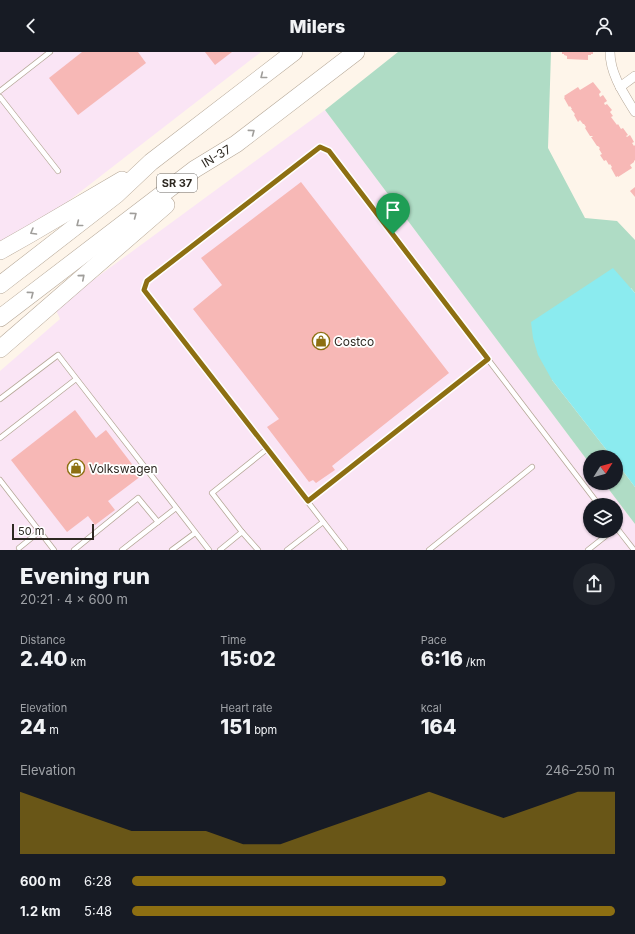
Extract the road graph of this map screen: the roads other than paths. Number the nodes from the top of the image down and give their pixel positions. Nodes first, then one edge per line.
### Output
1 (50, 52) edge
2 (294, 52) edge
3 (356, 52) edge
4 (610, 52) edge
5 (635, 76) edge
6 (620, 87) junction
7 (0, 91) edge
8 (0, 97) edge
9 (635, 112) edge
10 (236, 144) junction
11 (151, 162) junction
12 (58, 171) dead end
13 (0, 251) edge
14 (0, 285) edge
15 (0, 318) edge
16 (0, 349) edge
17 (488, 359) junction
18 (76, 379) junction
19 (0, 399) edge
20 (0, 438) edge
21 (267, 449) junction
22 (532, 467) dead end
23 (0, 480) edge
24 (594, 498) edge
25 (308, 501) junction
26 (176, 508) junction
27 (158, 522) junction
28 (324, 522) junction
29 (40, 531) junction
30 (242, 532) junction
31 (195, 533) junction
32 (623, 536) edge
33 (603, 538) edge
34 (19, 549) edge
35 (54, 550) edge
36 (74, 550) edge
37 (122, 550) edge
38 (172, 550) edge
39 (209, 550) edge
40 (220, 550) edge
41 (258, 550) edge
42 (287, 550) edge
43 (345, 550) edge
44 (429, 550) edge
45 (588, 550) edge
46 (634, 550) edge

1 - 7 lane
2 -> 11 highway, SR 37
10 -> 3 highway, IN-37 / SR 37
4 - 6 street
5 - 6 street
6 - 9 street
8 - 12 lane
15 -> 10 highway, IN-37 / SR 37
16 -> 10 highway
11 -> 13 highway
11 -> 14 highway, SR 37
17 - 21 lane
17 - 24 lane
17 - 25 lane
18 - 19 lane
18 - 20 lane
18 - 26 lane
21 - 25 lane
21 - 30 lane
22 - 44 lane
23 - 29 lane
25 - 28 lane
26 - 27 lane
26 - 31 lane
27 - 36 lane
27 - 37 lane
28 - 42 lane
28 - 43 lane
29 - 34 lane
29 - 35 lane
30 - 40 lane
30 - 41 lane
31 - 38 lane
31 - 39 lane
32 - 46 lane
33 - 45 lane

